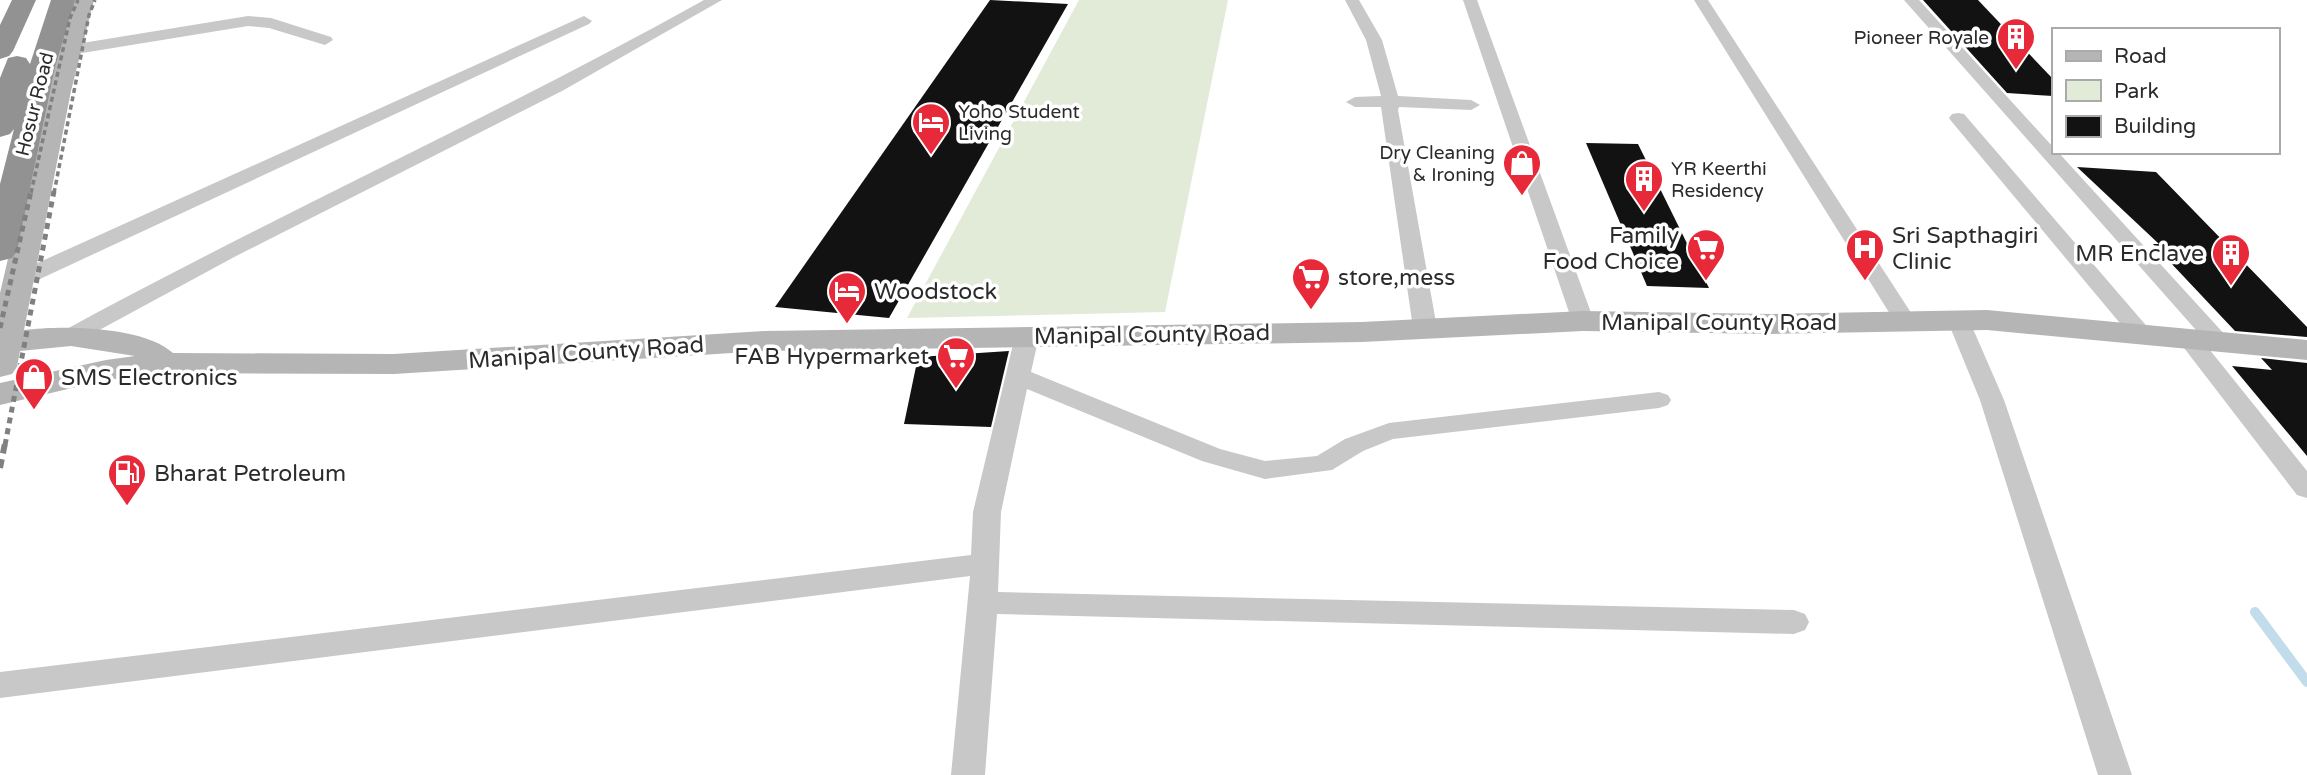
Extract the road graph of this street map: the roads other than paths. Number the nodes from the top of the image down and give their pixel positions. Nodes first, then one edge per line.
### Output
1 (40, 0) edge
2 (63, 0) edge
3 (83, 0) edge
4 (715, 0) edge
5 (1352, 0) edge
6 (1470, 0) edge
7 (1701, 0) edge
8 (1911, 0) edge
9 (8, 7) edge
10 (584, 21) dead end
11 (325, 40) dead end
12 (70, 50) junction
13 (0, 51) edge
14 (1391, 101) junction
15 (1355, 102) dead end
16 (1471, 105) dead end
17 (1958, 118) dead end
18 (0, 128) edge
19 (0, 251) edge
20 (19, 281) junction
21 (1583, 321) junction
22 (1959, 321) junction
23 (1906, 322) junction
24 (1425, 328) junction
25 (2142, 335) junction
26 (71, 336) junction
27 (1027, 336) junction
28 (2204, 341) junction
29 (2307, 351) edge
30 (3, 355) edge
31 (166, 363) junction
32 (1018, 376) junction
33 (0, 394) edge
34 (1659, 400) dead end
35 (2307, 489) edge
36 (985, 564) junction
37 (983, 603) junction
38 (1794, 622) dead end
39 (0, 685) edge
40 (968, 775) edge
41 (2115, 775) edge

1 - 18 highway
2 - 19 highway, Hosur Road
3 - 12 main road
4 - 26 street
5 - 14 street
6 - 21 street
7 - 23 street
8 - 28 street
9 - 13 highway
10 - 20 street
11 - 12 street
12 - 20 main road
14 - 15 street
14 - 16 street
14 - 24 street
17 - 25 street
20 - 30 main road
21 - 23 main road, Manipal County Road
21 - 24 main road, Manipal County Road
22 - 23 main road, Manipal County Road
22 - 25 main road, Manipal County Road
22 - 41 street
24 - 27 main road, Manipal County Road
25 - 28 main road, Manipal County Road
26 - 30 main road
26 - 31 main road
27 - 31 main road, Manipal County Road
27 - 32 street
28 - 29 main road, Manipal County Road
28 - 35 street
31 - 33 main road, Manipal County Road
32 - 34 street
32 - 36 street
36 - 37 street
36 - 39 street
37 - 38 street
37 - 40 street

